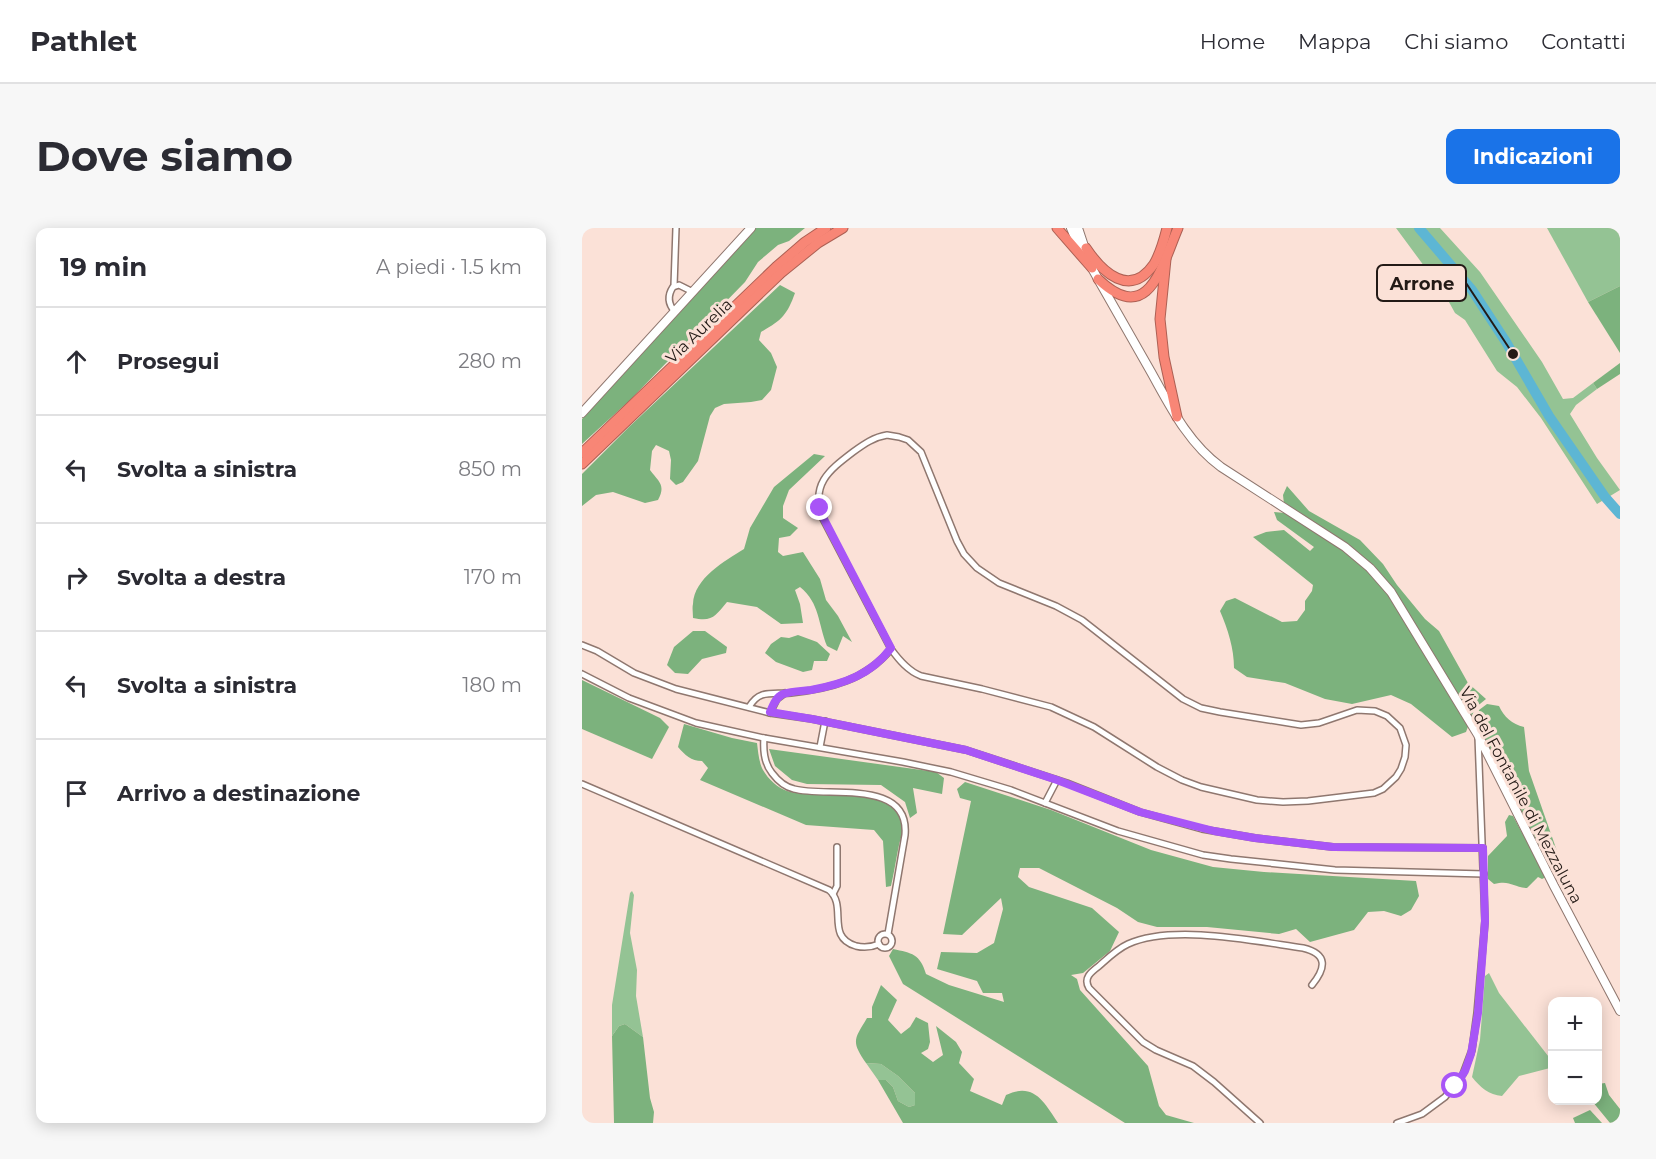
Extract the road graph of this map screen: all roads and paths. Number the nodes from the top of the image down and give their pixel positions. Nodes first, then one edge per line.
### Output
1 (676, 228) edge
2 (751, 228) edge
3 (826, 228) edge
4 (843, 228) edge
5 (1057, 228) edge
6 (1071, 228) edge
7 (1078, 228) edge
8 (1167, 228) edge
9 (1178, 228) edge
10 (1086, 252) junction
11 (1166, 259) junction
12 (1092, 268) junction
13 (1098, 279) junction
14 (674, 286) junction
15 (693, 292) junction
16 (675, 312) junction
17 (582, 413) edge
18 (1177, 417) junction
19 (582, 453) edge
20 (582, 465) edge
21 (582, 645) edge
22 (891, 648) junction
23 (582, 674) edge
24 (785, 693) junction
25 (749, 707) junction
26 (770, 712) junction
27 (825, 722) junction
28 (1478, 735) junction
29 (764, 738) junction
30 (820, 747) junction
31 (1057, 780) junction
32 (582, 784) edge
33 (1045, 803) junction
34 (837, 847) dead end
35 (1483, 848) junction
36 (1484, 874) junction
37 (834, 894) junction
38 (888, 934) junction
39 (879, 944) junction
40 (1312, 985) dead end
41 (1620, 1011) edge
42 (1260, 1123) edge
43 (1397, 1123) edge

1 - 14 street
2 - 15 street
3 - 19 highway, Via Aurelia
4 - 20 highway, Via Aurelia
5 - 12 highway
6 - 10 street, Via del Fontanile di Mezzaluna
7 - 10 street, Via del Fontanile di Mezzaluna
8 - 10 highway
9 - 11 highway
10 - 12 street, Via del Fontanile di Mezzaluna
11 - 13 highway
11 - 18 highway
12 - 13 street, Via del Fontanile di Mezzaluna
13 - 18 street, Via del Fontanile di Mezzaluna
14 - 15 street
14 - 16 street
15 - 16 street
16 - 17 street
18 - 28 street, Via del Fontanile di Mezzaluna
21 - 25 street
22 - 22 street
22 - 24 street
23 - 29 street
24 - 25 street
24 - 26 street
25 - 26 street
26 - 27 street
27 - 30 street
27 - 31 street
28 - 35 street
28 - 41 street, Via del Fontanile di Mezzaluna
29 - 30 street
29 - 38 street
30 - 33 street
31 - 33 street
31 - 35 street
32 - 37 street
33 - 36 street
34 - 37 street
35 - 36 street
36 - 43 street
37 - 39 street
38 - 39 street
38 - 39 street
40 - 42 street

